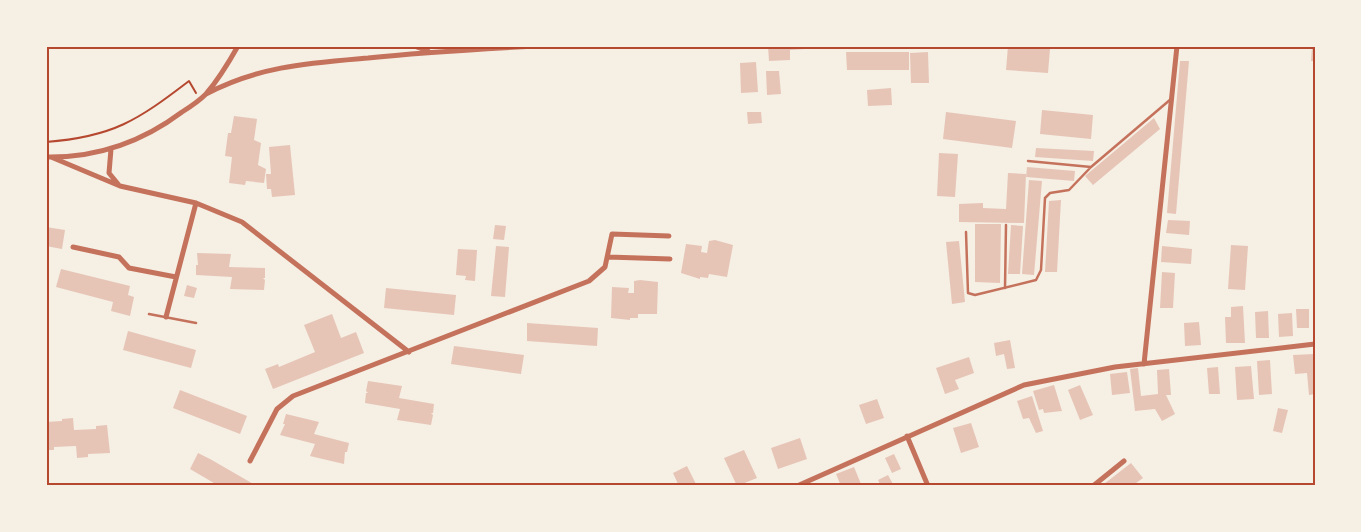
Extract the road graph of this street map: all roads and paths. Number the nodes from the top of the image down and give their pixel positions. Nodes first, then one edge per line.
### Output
1 (238, 46) edge
2 (414, 46) edge
3 (536, 46) edge
4 (1178, 46) edge
5 (431, 52) junction
6 (206, 94) junction
7 (1172, 98) junction
8 (199, 99) junction
9 (46, 142) edge
10 (111, 149) junction
11 (48, 157) edge
12 (1028, 162) dead end
13 (1090, 167) junction
14 (120, 186) junction
15 (196, 203) junction
16 (1006, 225) dead end
17 (966, 232) dead end
18 (669, 236) dead end
19 (73, 247) dead end
20 (608, 257) junction
21 (670, 259) dead end
22 (176, 277) junction
23 (1005, 288) junction
24 (149, 314) dead end
25 (166, 317) junction
26 (196, 323) dead end
27 (1315, 344) edge
28 (409, 352) junction
29 (1144, 364) junction
30 (907, 436) junction
31 (250, 461) dead end
32 (1124, 461) dead end
33 (797, 486) edge
34 (928, 486) edge
35 (1093, 486) edge

1 - 6 street
2 - 5 street
3 - 5 street
4 - 7 street
5 - 6 street
6 - 8 street
7 - 13 lane
7 - 29 street
8 - 9 path
8 - 10 street
10 - 11 street
10 - 14 street
11 - 14 street
12 - 13 lane
13 - 23 lane
14 - 15 street
15 - 22 street
15 - 28 street
16 - 23 lane
17 - 23 lane
18 - 20 street
19 - 22 street
20 - 21 street
20 - 28 street
22 - 25 street
24 - 25 lane
25 - 26 lane
27 - 29 street
28 - 31 street
29 - 30 street
30 - 33 street
30 - 34 street
32 - 35 street

